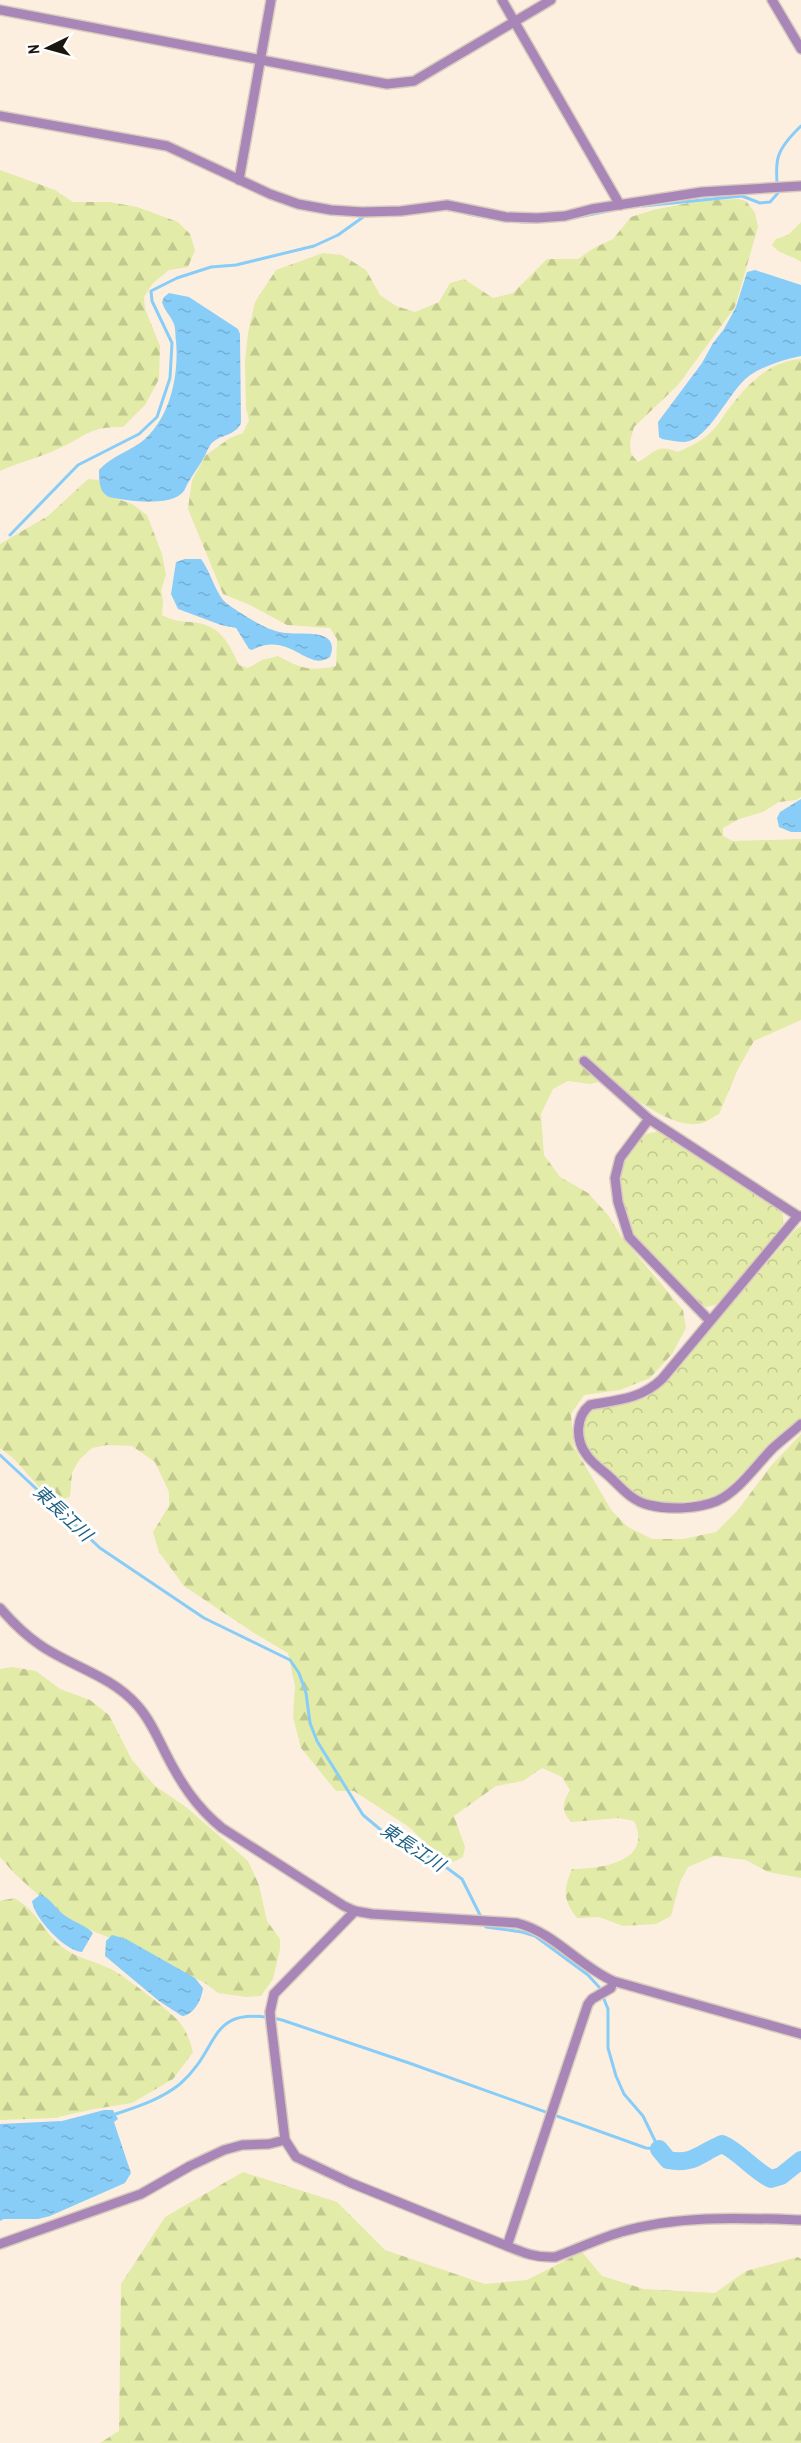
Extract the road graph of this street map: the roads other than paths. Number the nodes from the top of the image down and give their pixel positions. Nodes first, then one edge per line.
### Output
1 (271, 0) edge
2 (502, 0) edge
3 (551, 0) edge
4 (772, 0) edge
5 (0, 10) edge
6 (514, 22) junction
7 (801, 50) edge
8 (260, 61) junction
9 (0, 116) edge
10 (239, 180) junction
11 (801, 186) edge
12 (620, 205) junction
13 (584, 1061) dead end
14 (649, 1119) junction
15 (799, 1216) edge
16 (709, 1320) junction
17 (801, 1424) edge
18 (0, 1608) edge
19 (355, 1911) junction
20 (613, 1981) junction
21 (801, 2034) edge
22 (285, 2140) junction
23 (801, 2220) edge
24 (0, 2244) edge
25 (507, 2246) junction

1 - 8 street
2 - 6 street
3 - 6 street
4 - 7 street
5 - 8 street
6 - 8 street
6 - 12 street
8 - 10 street
9 - 10 street
10 - 12 street
11 - 12 street
13 - 14 street
14 - 15 street
14 - 16 street
15 - 16 street
16 - 17 street
18 - 19 street
19 - 20 street
19 - 22 street
20 - 21 street
20 - 25 street
22 - 24 street
22 - 25 street
23 - 25 street

